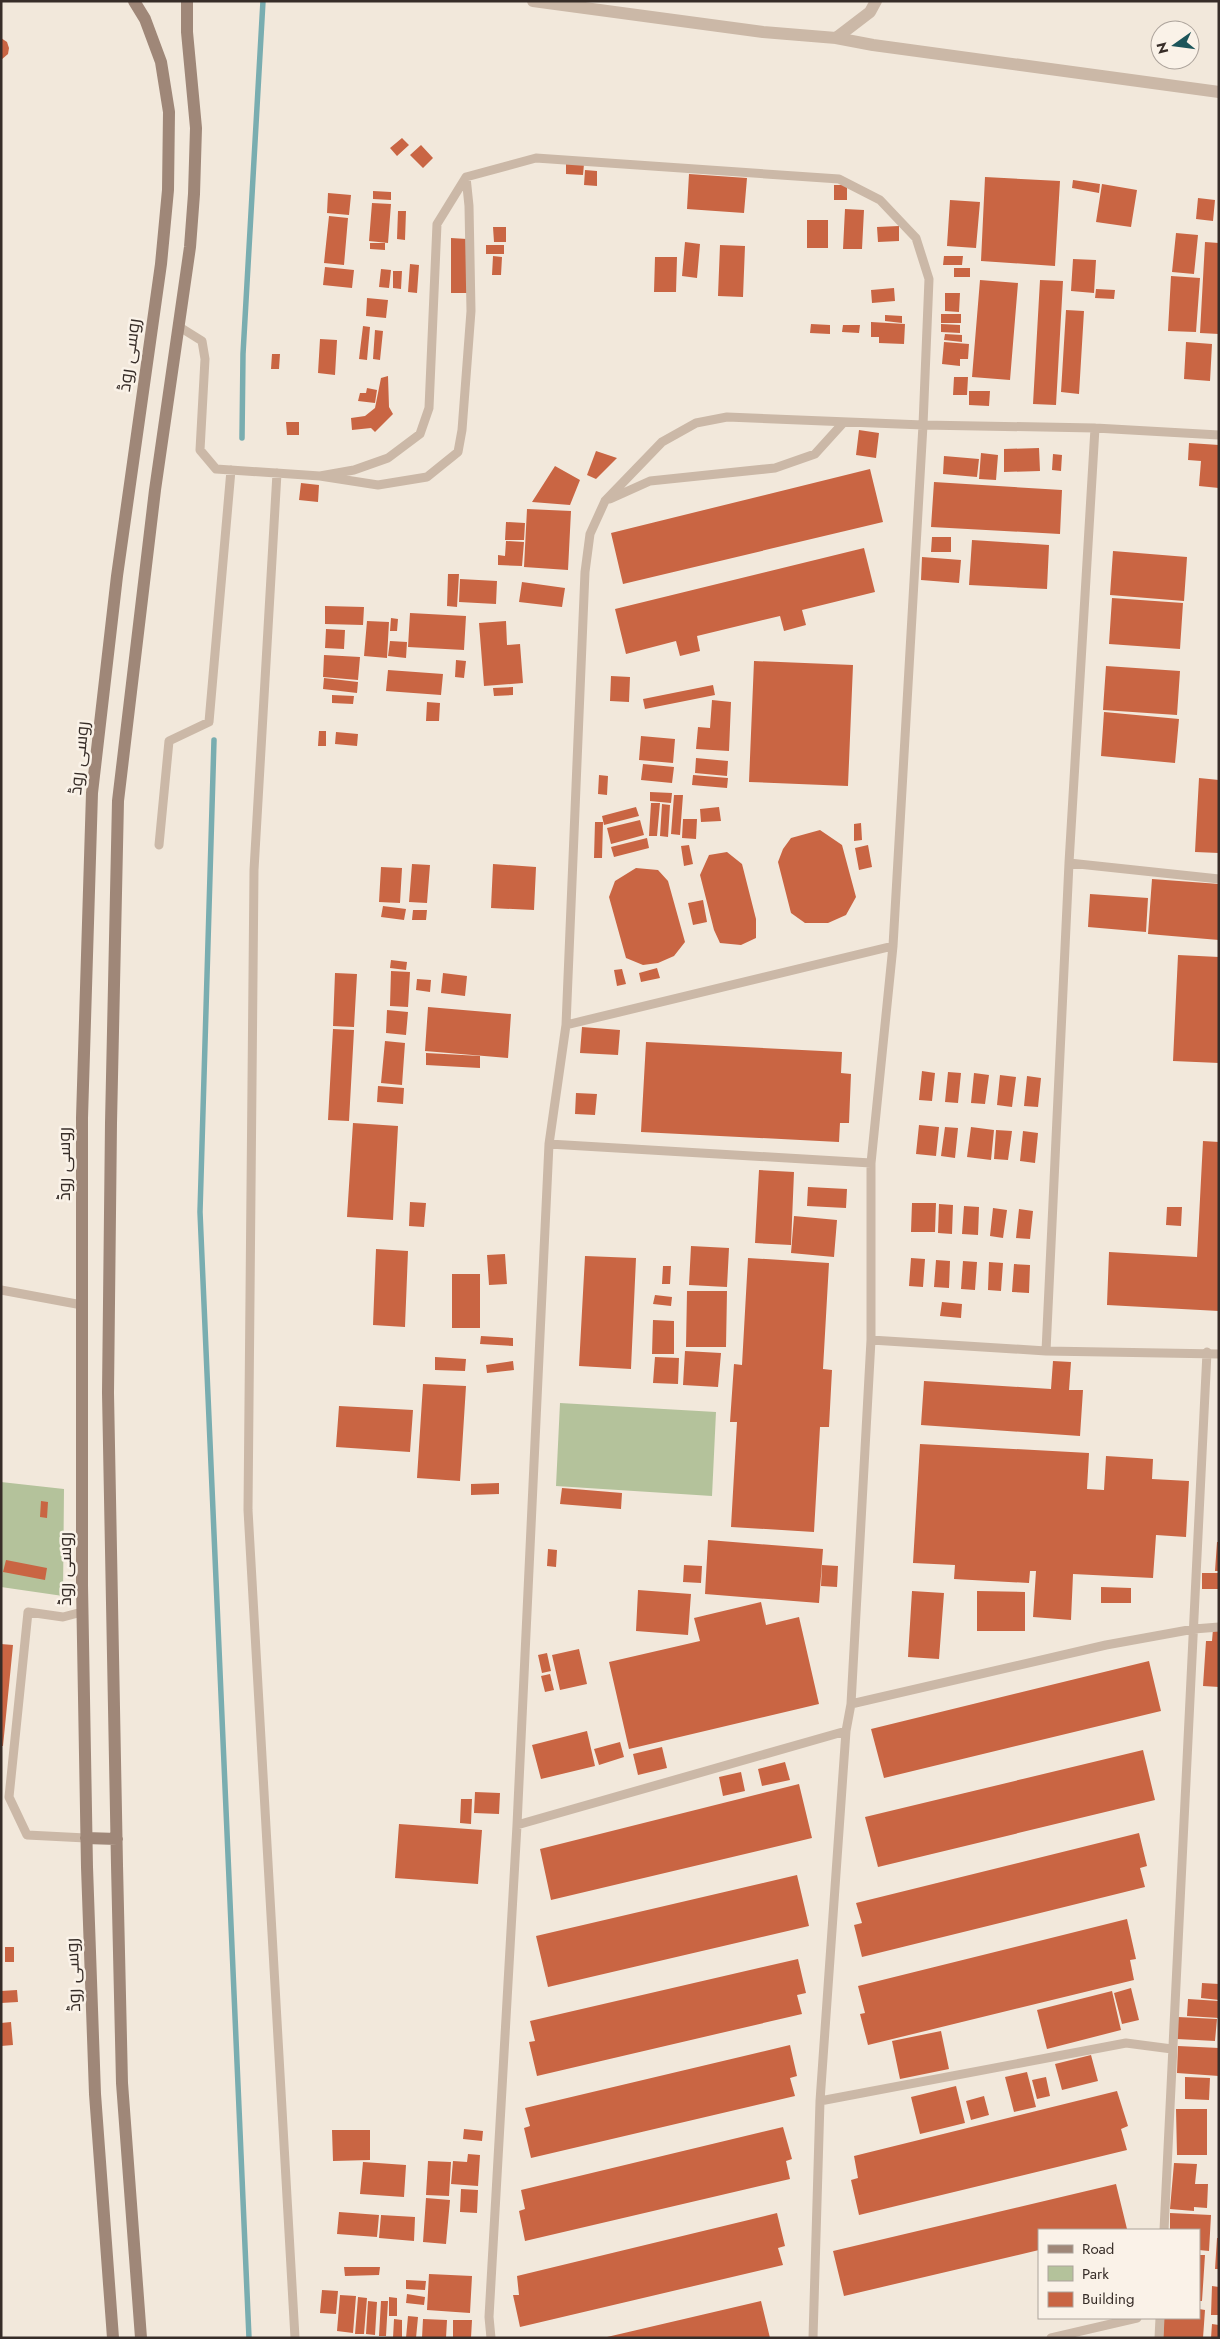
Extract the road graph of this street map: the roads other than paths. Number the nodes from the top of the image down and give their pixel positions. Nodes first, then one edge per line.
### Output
1 (134, 1) edge
2 (187, 1) edge
3 (533, 1) edge
4 (876, 1) edge
5 (836, 38) junction
6 (1219, 92) edge
7 (466, 177) junction
8 (178, 326) junction
9 (844, 422) junction
10 (923, 425) junction
11 (1095, 428) junction
12 (1219, 436) edge
13 (231, 470) junction
14 (277, 473) junction
15 (320, 476) junction
16 (605, 501) junction
17 (159, 845) dead end
18 (1069, 863) junction
19 (1219, 880) edge
20 (893, 946) junction
21 (566, 1025) junction
22 (548, 1144) junction
23 (871, 1163) junction
24 (1, 1290) edge
25 (82, 1305) junction
26 (871, 1340) junction
27 (1046, 1351) junction
28 (1207, 1352) junction
29 (1219, 1354) edge
30 (82, 1612) junction
31 (1219, 1627) edge
32 (1194, 1629) junction
33 (851, 1704) junction
34 (846, 1730) junction
35 (516, 1825) junction
36 (86, 1838) junction
37 (117, 1839) junction
38 (1172, 2049) junction
39 (820, 2101) junction
40 (1164, 2229) edge
41 (1133, 2319) edge
42 (1160, 2319) edge
43 (113, 2338) edge
44 (141, 2338) edge
45 (295, 2338) edge
46 (491, 2338) edge
47 (813, 2338) edge
48 (1051, 2338) edge
49 (1159, 2338) edge

1 - 25 main road, روسی روڈ
2 - 8 main road
3 - 5 street
4 - 5 street
5 - 6 street
7 - 10 lane
7 - 15 lane
7 - 15 lane
8 - 13 lane
8 - 37 main road
9 - 10 lane
9 - 16 lane
9 - 16 lane
10 - 11 lane
10 - 20 lane
11 - 12 lane
11 - 18 lane
13 - 14 lane
13 - 17 lane
14 - 15 lane
14 - 45 lane
16 - 21 lane
18 - 19 lane
18 - 27 lane
20 - 21 lane
20 - 23 lane
21 - 22 lane
22 - 23 lane
22 - 35 lane
23 - 26 lane
24 - 25 lane
25 - 30 main road, روسی روڈ
26 - 27 lane
26 - 33 lane
27 - 28 lane
28 - 29 lane
28 - 32 lane
30 - 36 main road, روسی روڈ
30 - 36 lane
31 - 32 lane
32 - 33 lane
32 - 38 lane
33 - 34 lane
34 - 35 lane
34 - 39 lane
35 - 46 lane
36 - 37 main road
36 - 43 main road, روسی روڈ
37 - 44 main road
38 - 39 lane
38 - 40 lane
39 - 47 lane
41 - 48 lane
42 - 49 lane

